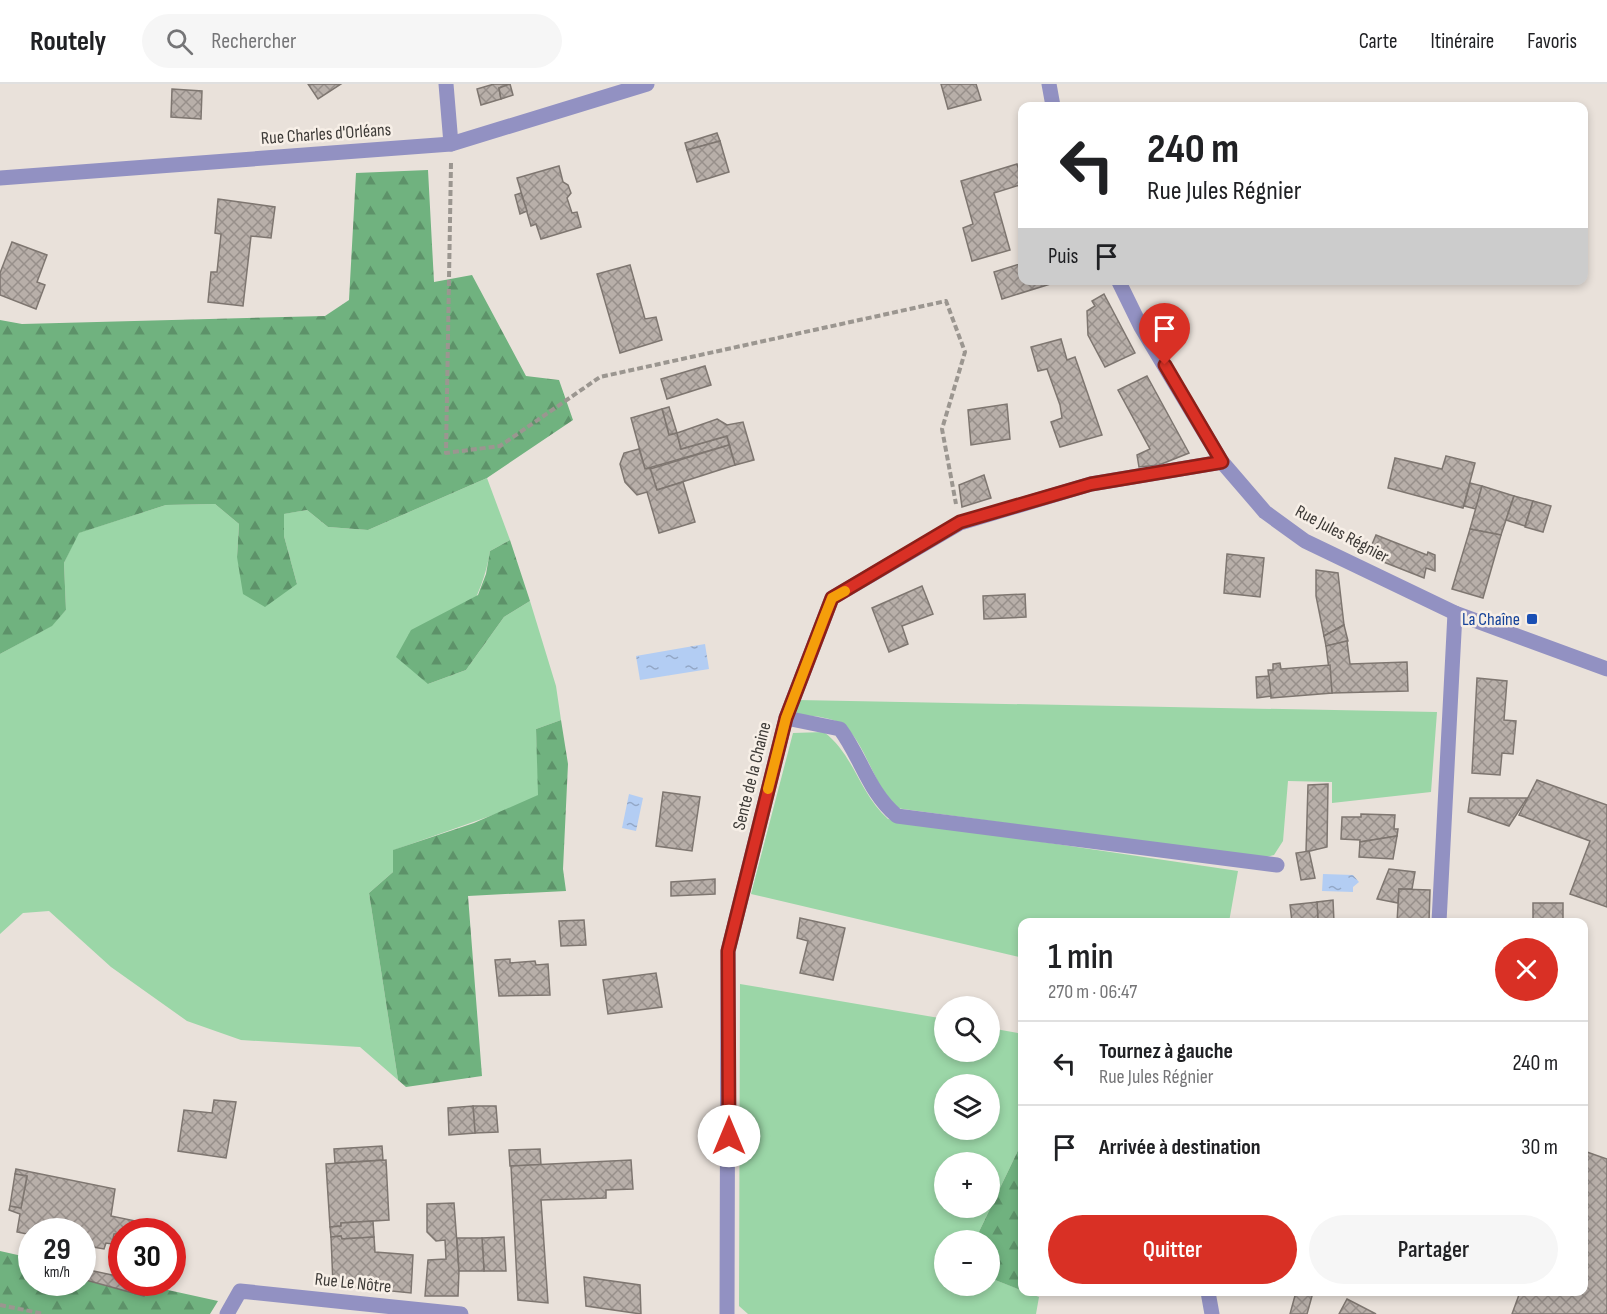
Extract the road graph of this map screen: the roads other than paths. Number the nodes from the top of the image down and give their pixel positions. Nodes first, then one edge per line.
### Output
1 (446, 84) edge
2 (647, 84) edge
3 (1049, 84) edge
4 (1052, 102) edge
5 (451, 144) junction
6 (0, 178) edge
7 (1121, 285) edge
8 (1222, 462) junction
9 (1455, 613) junction
10 (1607, 669) edge
11 (786, 718) junction
12 (1278, 865) dead end
13 (1438, 918) edge
14 (1209, 1296) edge
15 (227, 1314) edge
16 (461, 1314) edge
17 (727, 1314) edge
18 (1212, 1314) edge

1 - 5 street
2 - 5 street, Rue Charles d'Orléans
3 - 4 street
5 - 6 street, Rue Charles d'Orléans
7 - 8 street, Rue Jules Régnier
8 - 9 street, Rue Jules Régnier
8 - 11 street, Sente de la Chaine
9 - 10 street, Rue Jules Régnier
9 - 13 street
11 - 12 street
11 - 17 street, Sente de la Chaine
14 - 18 street
15 - 16 street, Rue Le Nôtre

